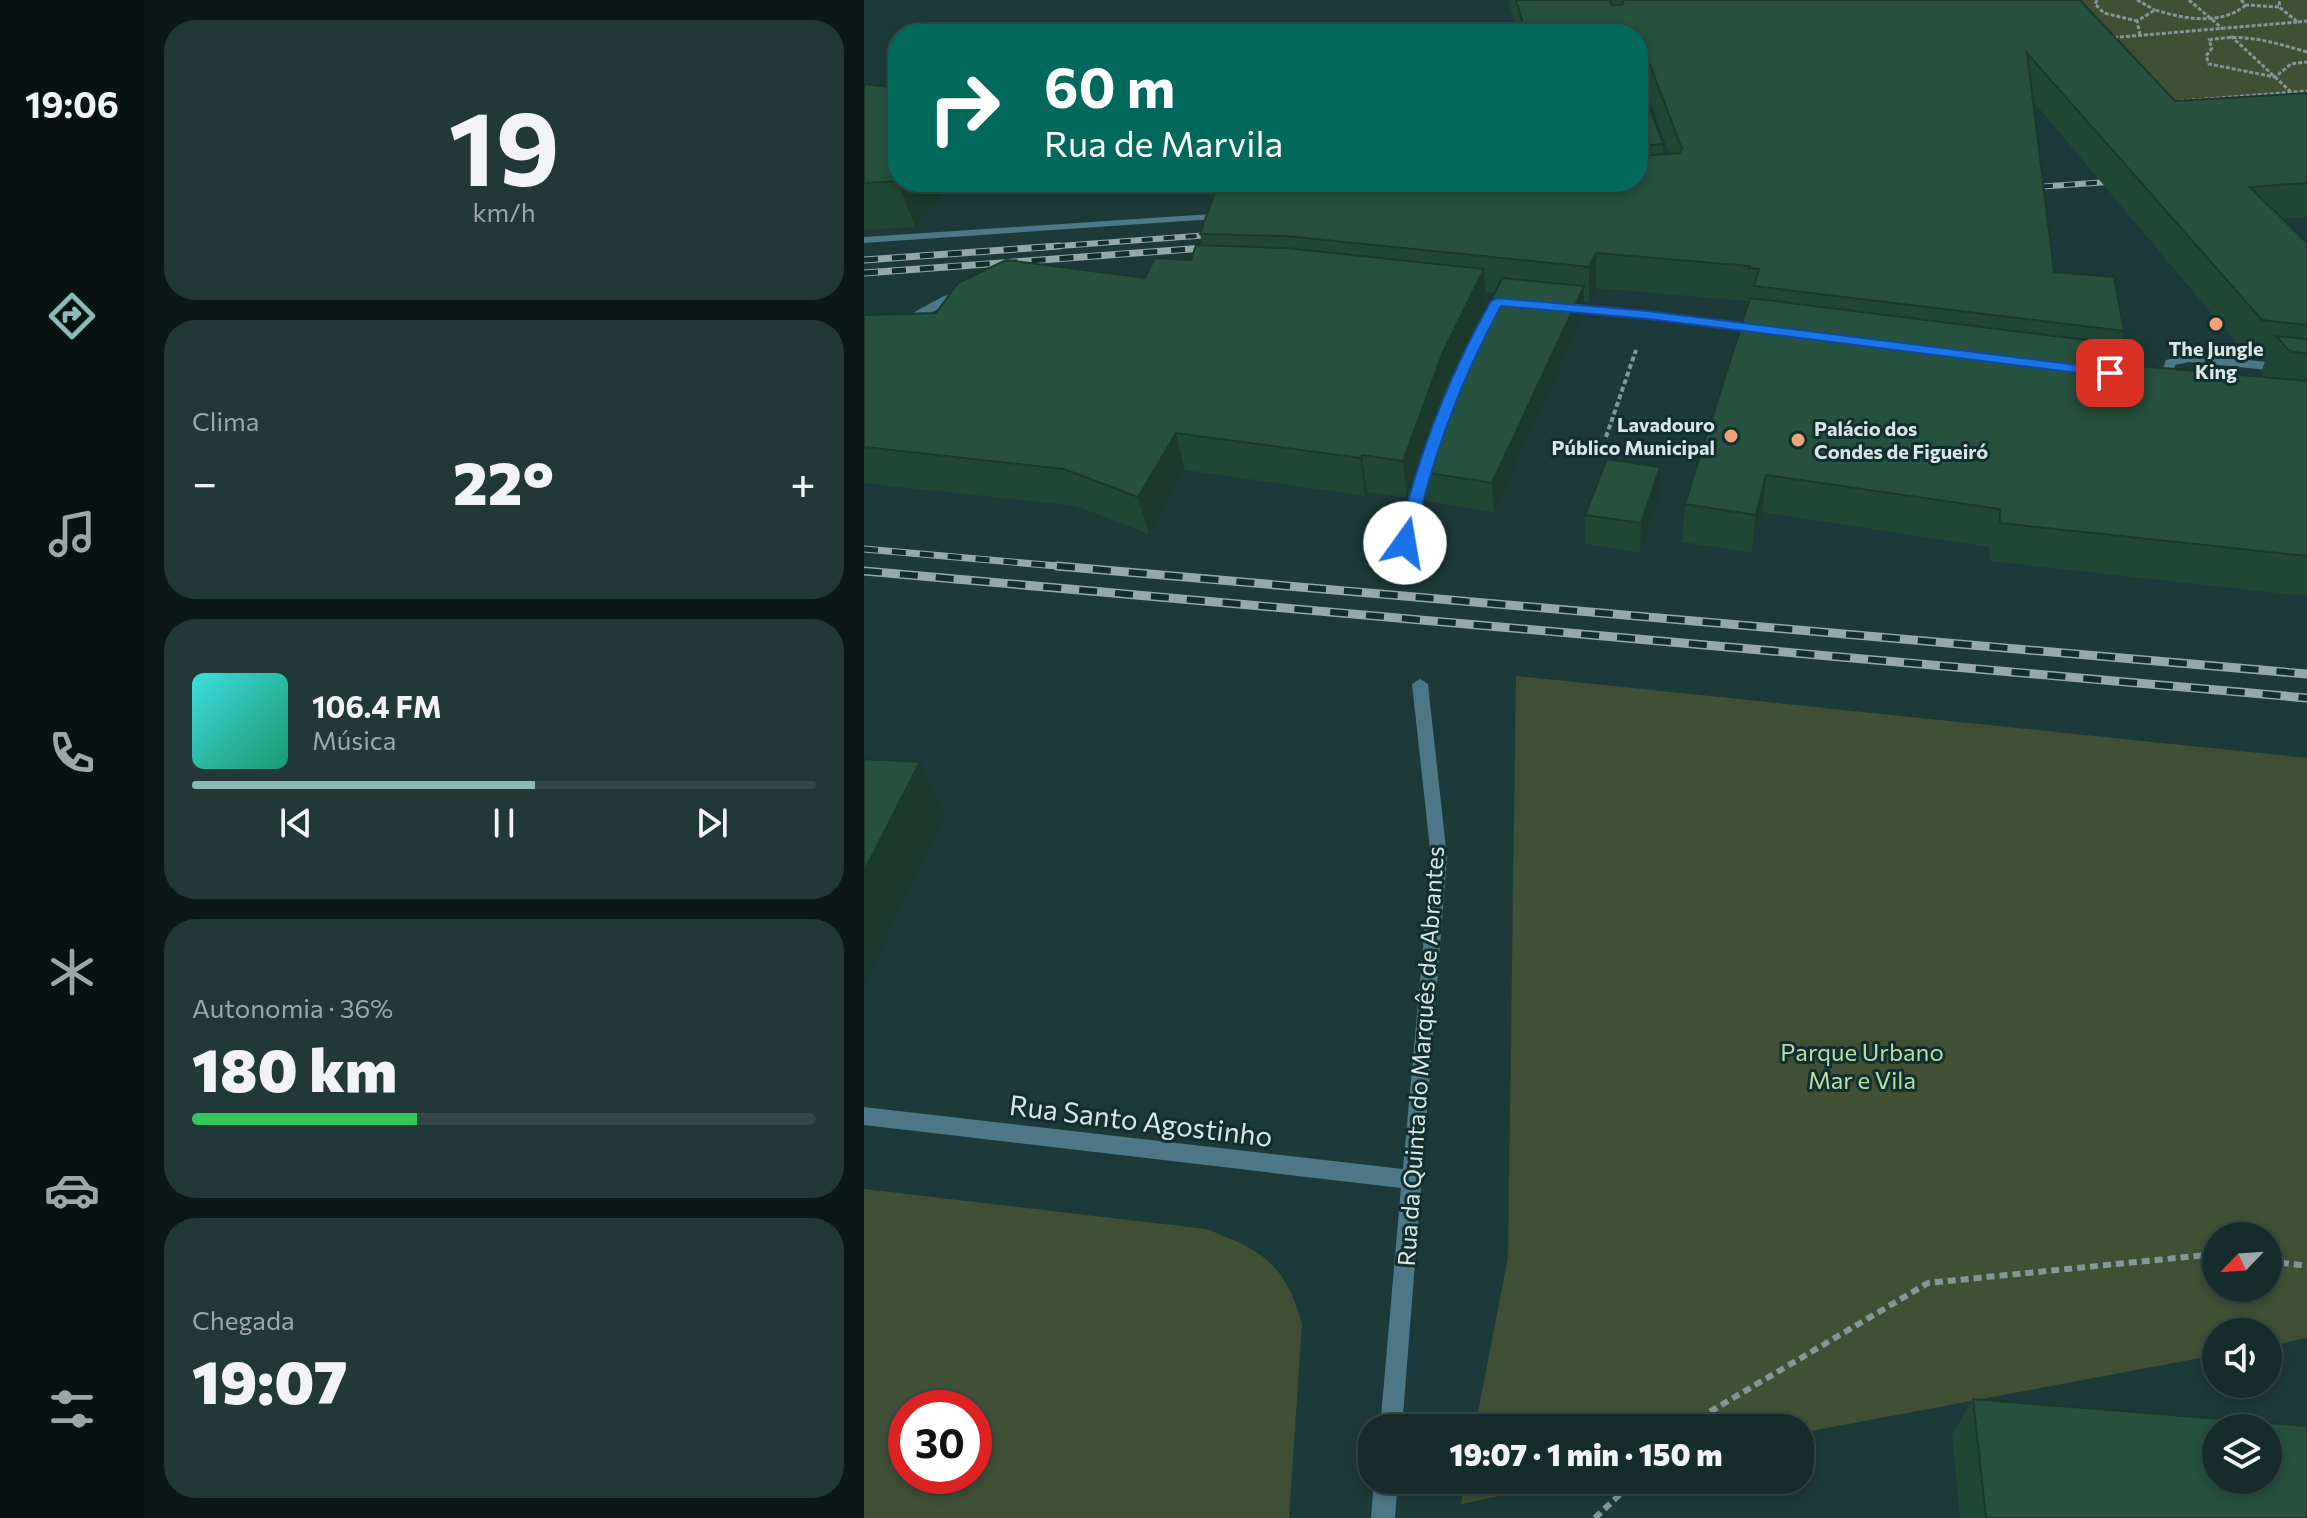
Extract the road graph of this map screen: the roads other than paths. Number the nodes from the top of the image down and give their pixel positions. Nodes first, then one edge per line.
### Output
1 (1246, 215) edge
2 (864, 240) edge
3 (980, 288) edge
4 (1543, 306) edge
5 (864, 328) edge
6 (1769, 330) edge
7 (2307, 370) edge
8 (2150, 378) edge
9 (2165, 380) junction
10 (2179, 382) edge
11 (1438, 436) edge
12 (1405, 543) dead end
13 (1420, 684) dead end
14 (864, 1116) edge
15 (1412, 1180) junction
16 (1392, 1414) edge
17 (1385, 1494) edge
18 (1383, 1518) edge

1 - 2 street
3 - 5 street
4 - 6 street
7 - 9 street
8 - 9 street
9 - 10 street
11 - 12 street
13 - 15 street, Rua da Quinta do Marquês de Abrantes
14 - 15 street, Rua Santo Agostinho
15 - 16 street, Rua da Quinta do Marquês de Abrantes
17 - 18 street

